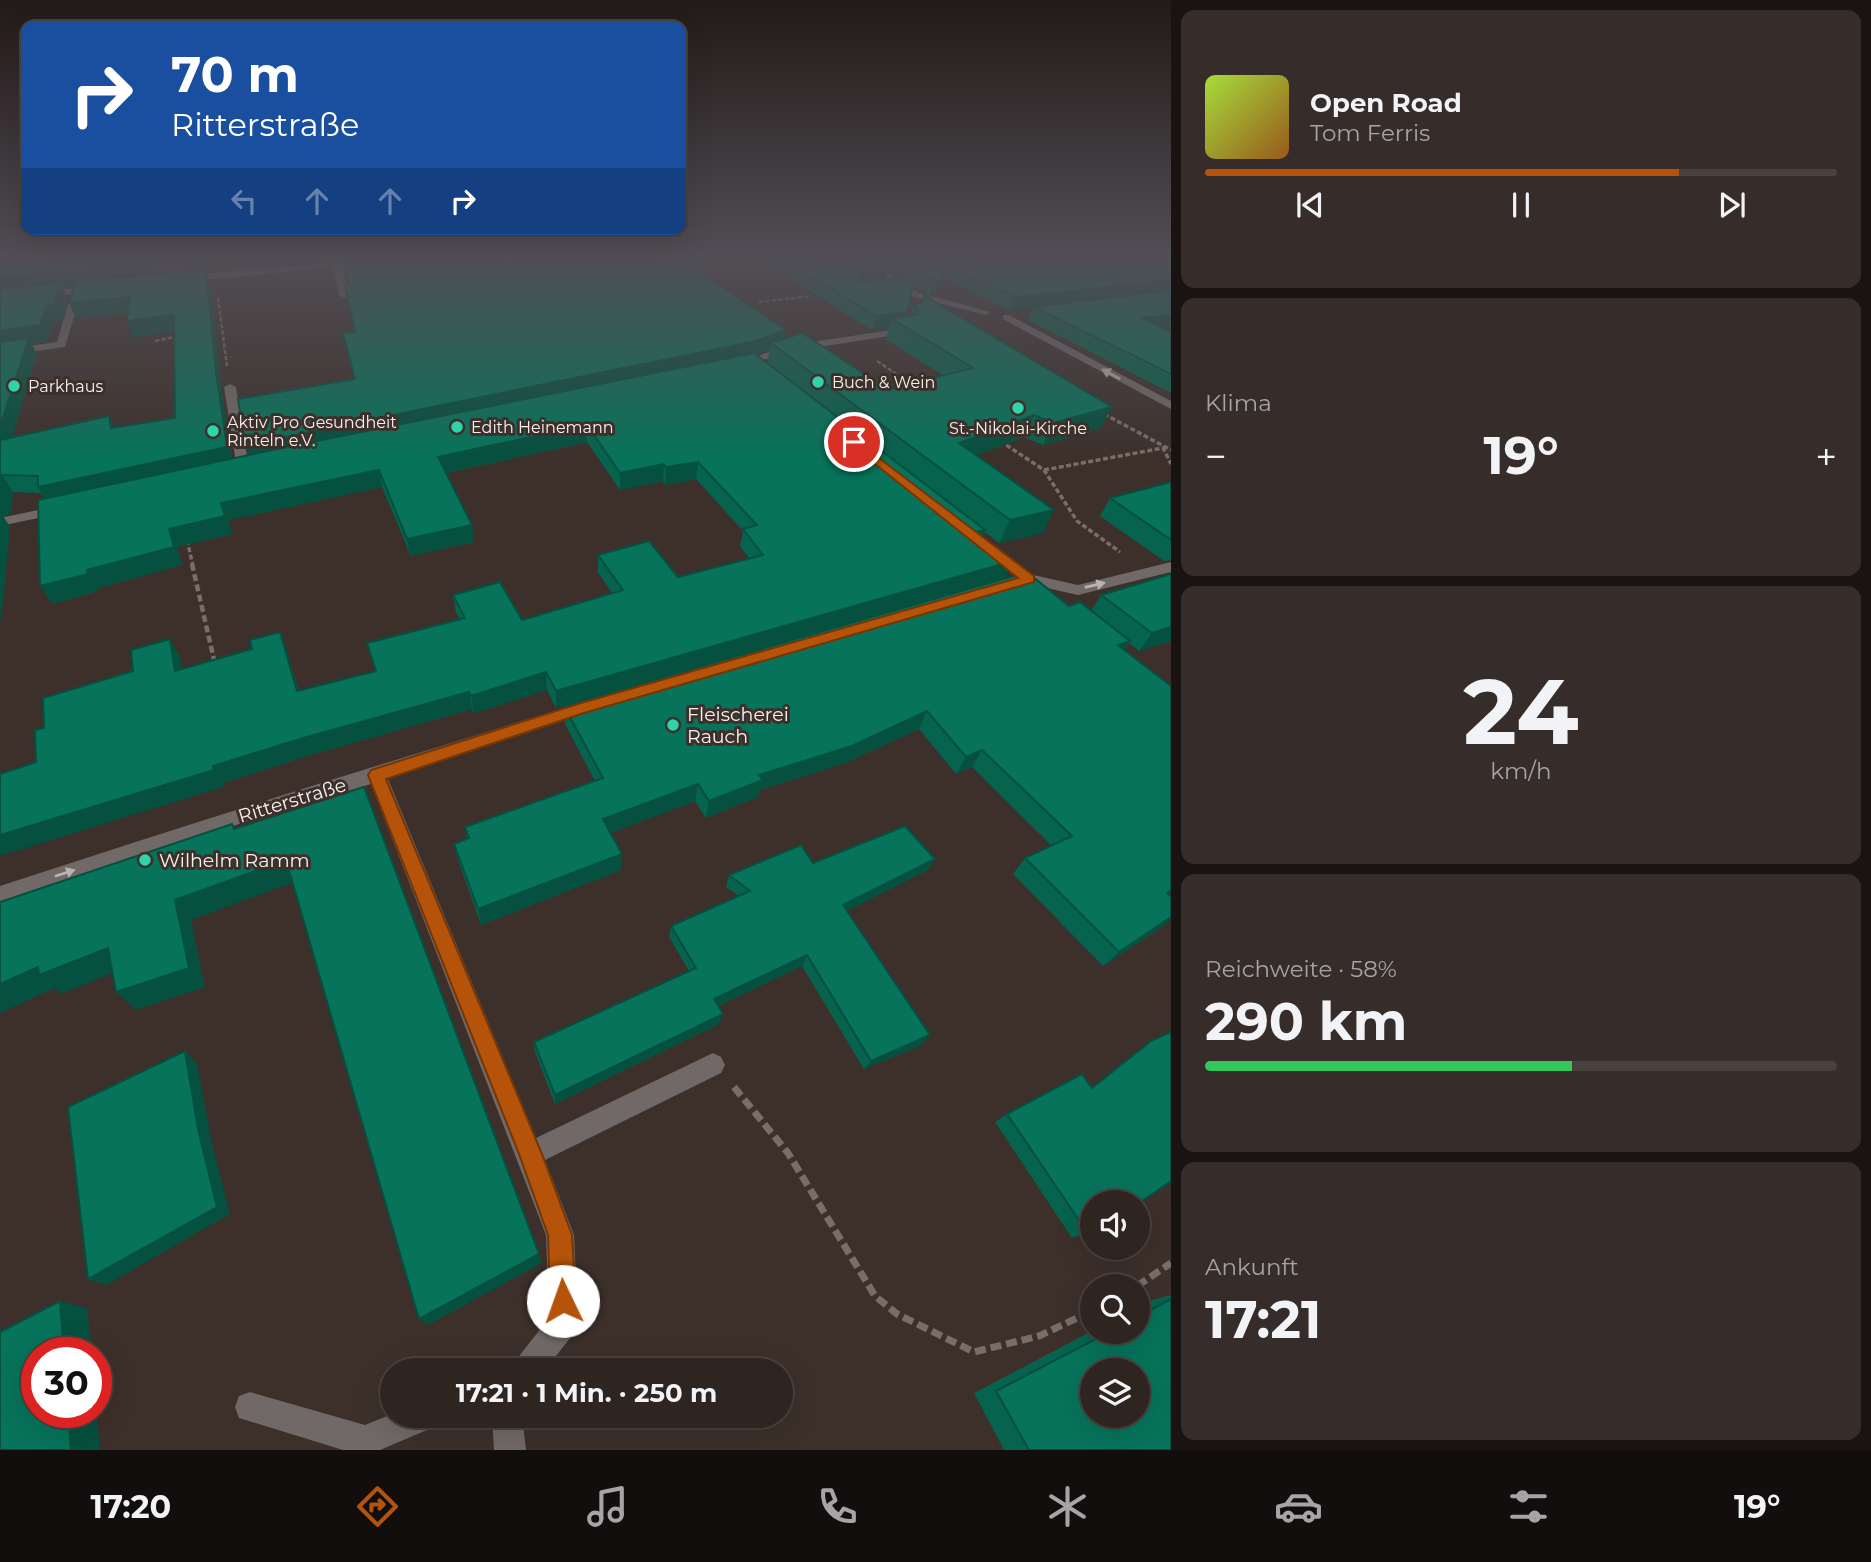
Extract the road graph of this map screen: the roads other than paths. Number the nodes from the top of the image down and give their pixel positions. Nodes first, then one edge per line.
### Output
1 (67, 325) edge
2 (1020, 325) edge
3 (905, 331) edge
4 (0, 353) edge
5 (728, 368) edge
6 (230, 387) road end
7 (1171, 406) edge
8 (229, 472) edge
9 (81, 504) edge
10 (0, 522) edge
11 (1171, 567) edge
12 (1023, 575) junction
13 (1004, 586) edge
14 (1062, 604) edge
15 (608, 701) edge
16 (377, 775) junction
17 (0, 895) edge
18 (713, 1065) road end
19 (530, 1154) junction
20 (536, 1358) edge
21 (250, 1407) dead end
22 (395, 1428) edge
23 (508, 1428) edge
24 (510, 1450) edge

1 - 4 street
7 -> 2 street
3 - 5 street
6 - 8 street
9 - 10 street
12 -> 11 street
12 - 13 street
12 - 14 street
15 - 16 street, Ritterstraße
17 -> 16 street, Ritterstraße
16 - 19 street
18 - 19 street
19 - 20 street
21 - 22 street
23 - 24 street

